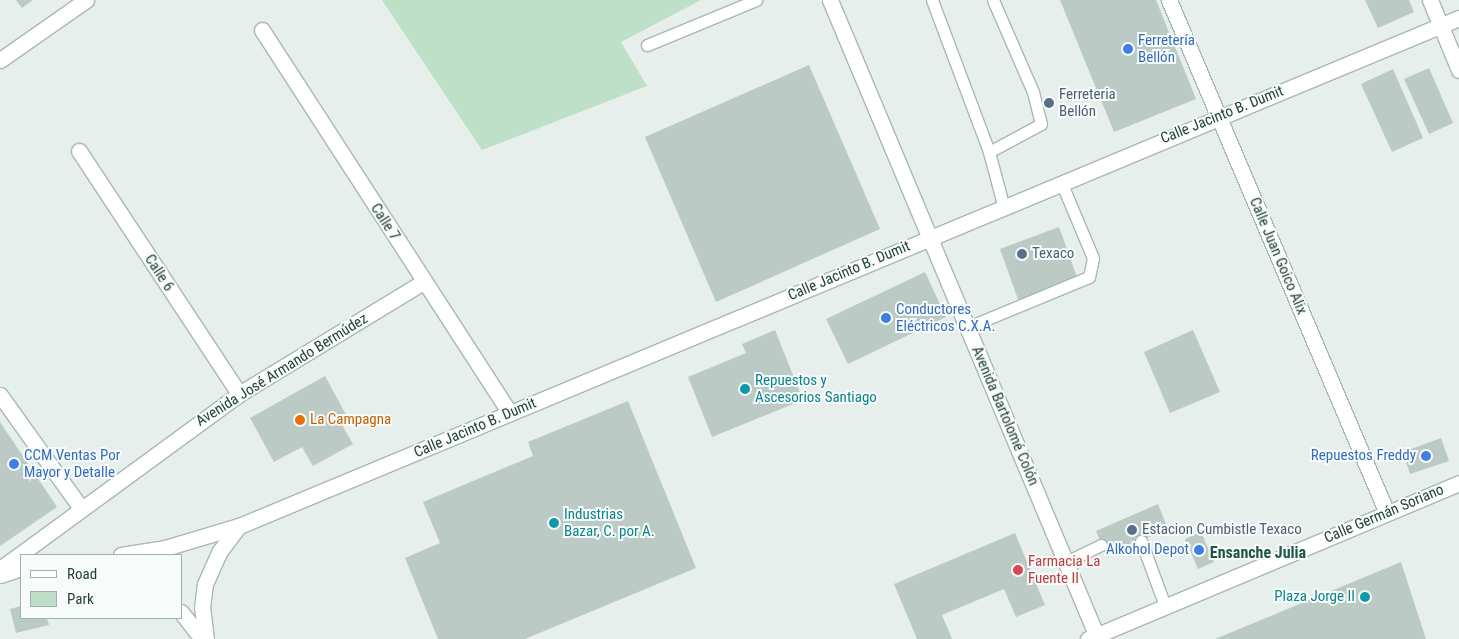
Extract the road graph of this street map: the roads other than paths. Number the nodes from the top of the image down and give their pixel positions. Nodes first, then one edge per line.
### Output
1 (86, 0) edge
2 (756, 0) edge
3 (830, 0) edge
4 (932, 0) edge
5 (992, 0) edge
6 (1169, 0) edge
7 (1430, 0) edge
8 (1459, 18) edge
9 (1440, 26) junction
10 (262, 30) dead end
11 (647, 45) dead end
12 (0, 60) edge
13 (1459, 70) edge
14 (1218, 116) junction
15 (80, 151) dead end
16 (989, 152) junction
17 (1061, 182) junction
18 (1004, 208) junction
19 (930, 237) junction
20 (423, 282) junction
21 (968, 327) junction
22 (239, 394) junction
23 (0, 395) edge
24 (510, 413) junction
25 (1459, 483) edge
26 (81, 508) junction
27 (1387, 512) junction
28 (239, 526) junction
29 (1141, 541) dead end
30 (1101, 544) dead end
31 (133, 554) edge
32 (1066, 562) junction
33 (20, 568) edge
34 (0, 569) edge
35 (0, 575) edge
36 (1165, 606) junction
37 (182, 613) edge
38 (179, 619) edge
39 (1094, 638) edge
40 (201, 639) edge
41 (206, 639) edge

1 - 12 street
2 - 11 lane
3 - 19 street, Avenida Bartolomé Colón
4 - 16 lane
5 - 16 lane
6 - 14 street, Calle Juan Goico Alix
7 - 9 street
8 - 9 street, Calle Jacinto B. Dumit
9 - 13 street
9 - 14 street, Calle Jacinto B. Dumit
10 - 20 street, Calle 7
14 - 17 street, Calle Jacinto B. Dumit
14 - 27 street, Calle Juan Goico Alix
15 - 22 street, Calle 6
16 - 18 lane
17 - 18 street, Calle Jacinto B. Dumit
17 - 21 lane
18 - 19 street, Calle Jacinto B. Dumit
19 - 21 street, Avenida Bartolomé Colón
19 - 24 street, Calle Jacinto B. Dumit
20 - 22 street, Avenida José Armando Bermúdez
20 - 24 street, Calle 7
21 - 32 street, Avenida Bartolomé Colón
22 - 26 street, Avenida José Armando Bermúdez
23 - 26 street
24 - 28 street, Calle Jacinto B. Dumit
25 - 27 street, Calle Germán Soriano
26 - 34 street, Avenida José Armando Bermúdez
27 - 36 street, Calle Germán Soriano
28 - 31 street
28 - 41 street
29 - 36 lane
30 - 32 lane
32 - 39 street, Avenida Bartolomé Colón
33 - 35 street
36 - 39 street, Calle Germán Soriano
37 - 40 street
38 - 40 street

